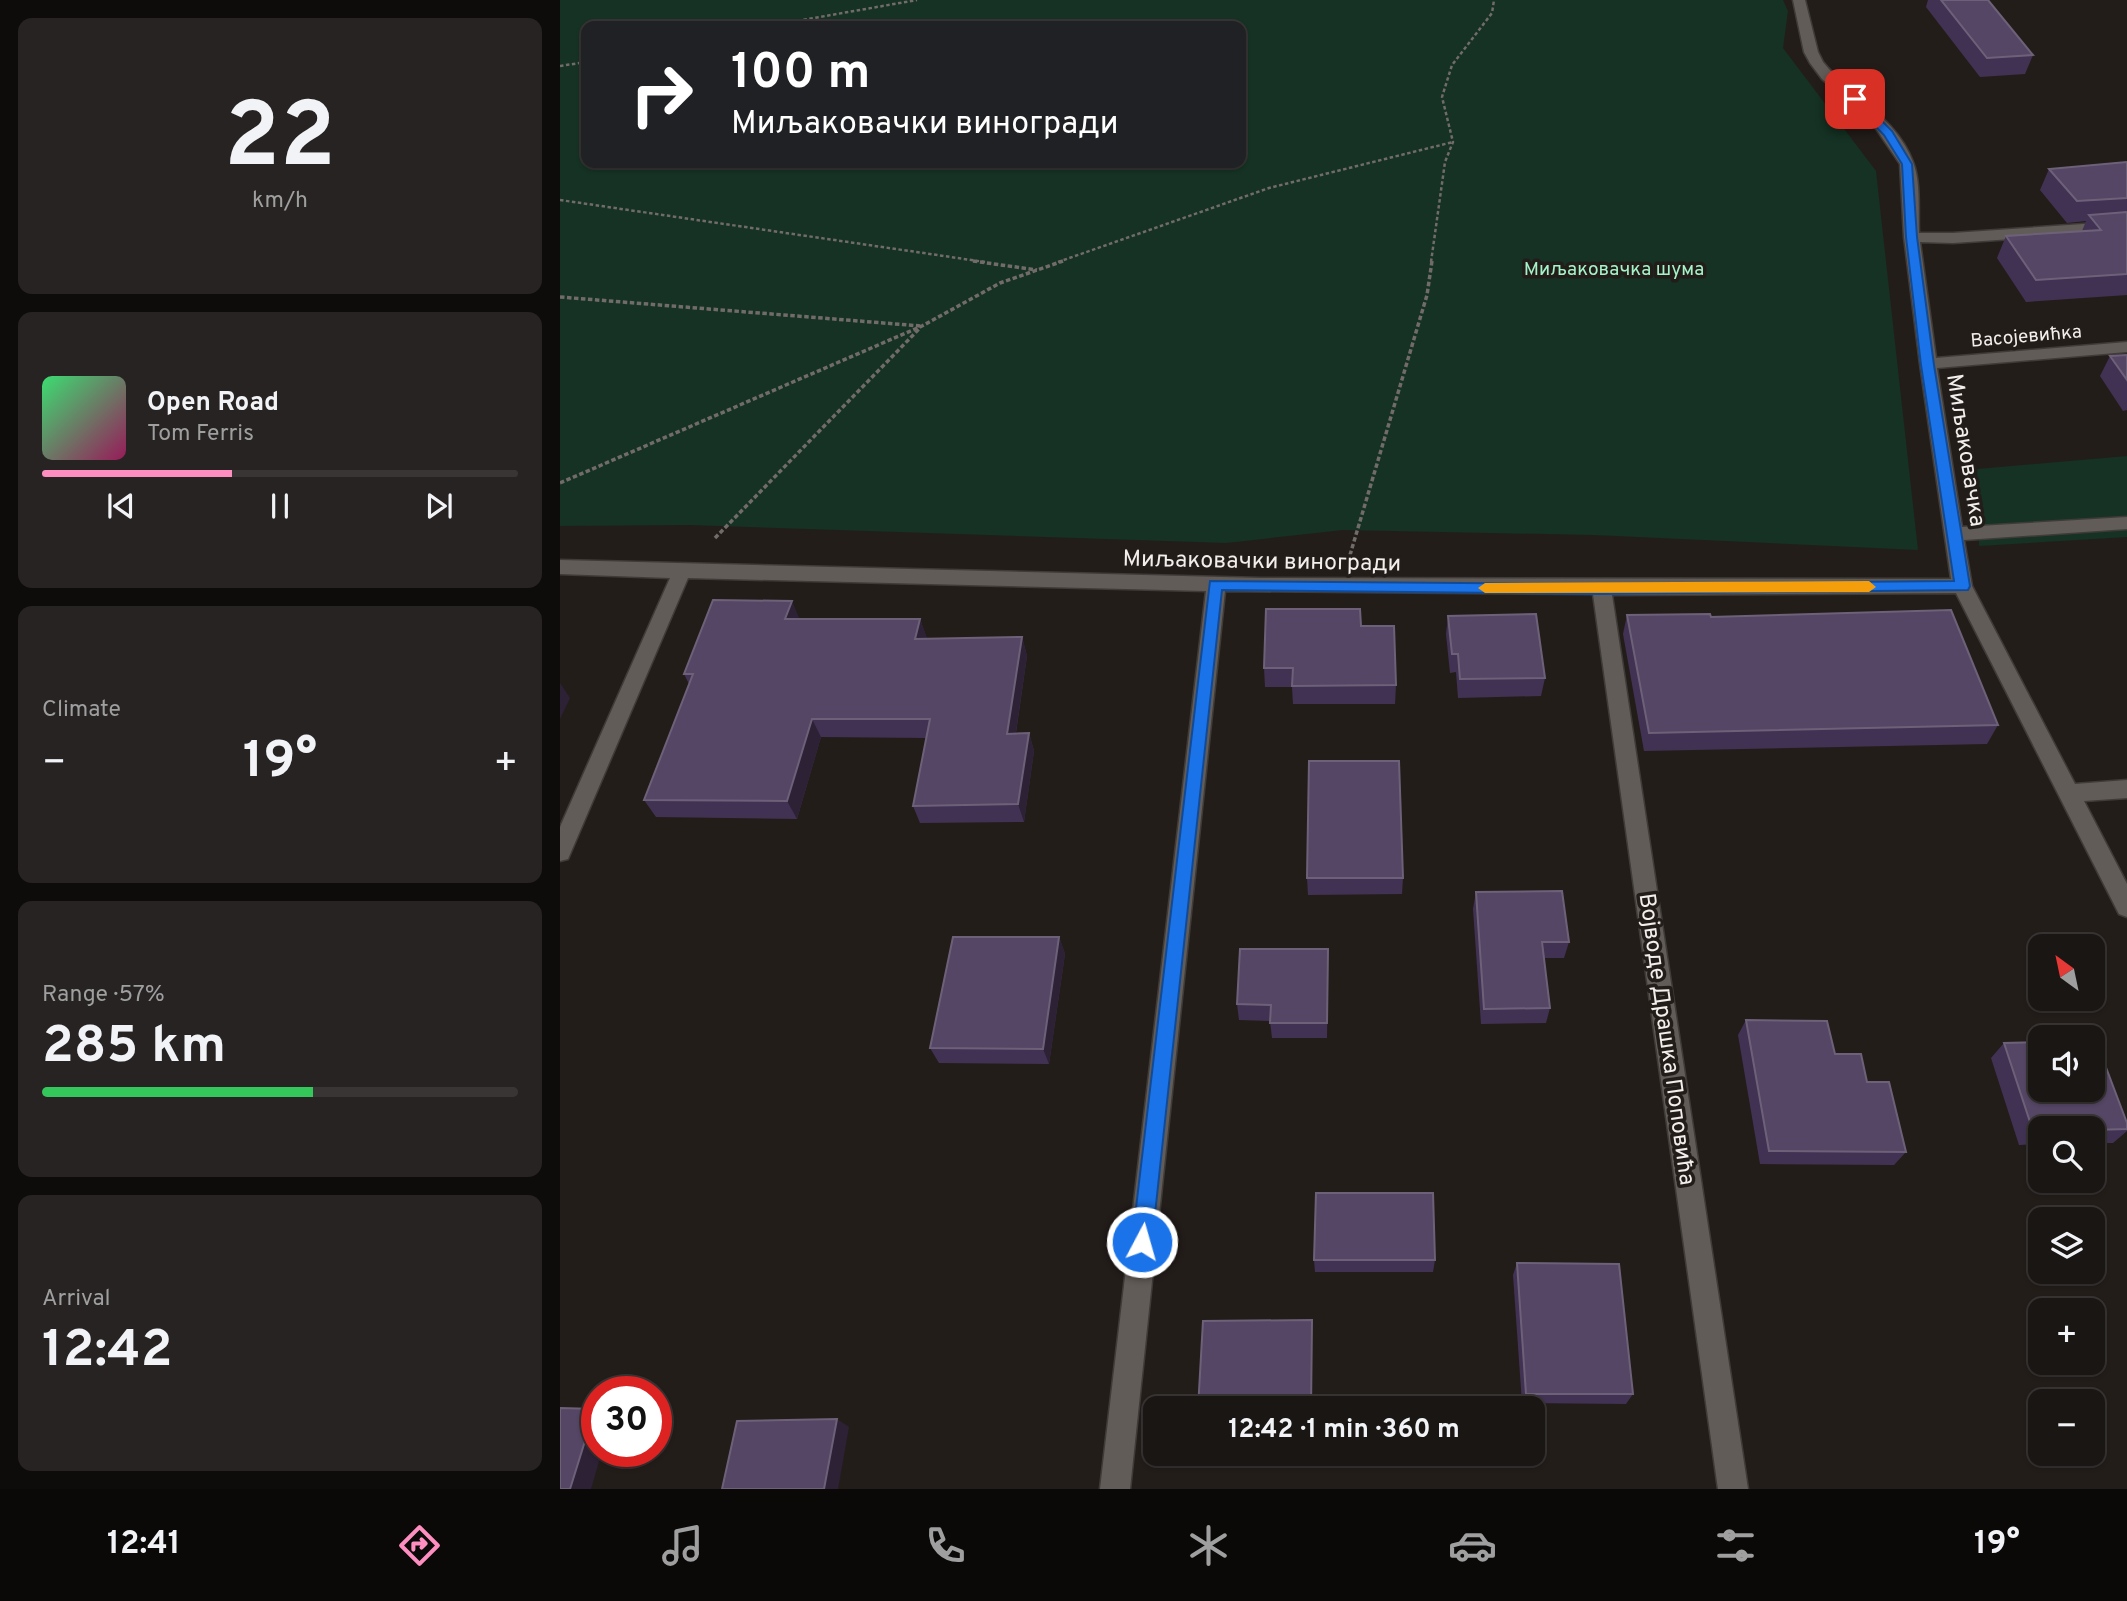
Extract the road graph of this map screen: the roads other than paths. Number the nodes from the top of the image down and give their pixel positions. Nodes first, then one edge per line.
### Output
1 (1798, 0) edge
2 (2127, 226) edge
3 (1912, 237) junction
4 (2127, 348) edge
5 (1928, 365) junction
6 (2127, 523) edge
7 (1953, 534) junction
8 (560, 566) edge
9 (682, 571) junction
10 (1216, 584) junction
11 (1962, 586) junction
12 (1602, 589) junction
13 (2127, 789) edge
14 (2071, 793) junction
15 (560, 852) edge
16 (2127, 907) edge
17 (1115, 1489) edge
18 (1733, 1489) edge

1 - 3 street, Миљаковачка
2 - 3 street
3 - 5 street, Миљаковачка
4 - 5 street, Васојевићка
5 - 7 street, Миљаковачка
6 - 7 street
7 - 11 street, Миљаковачка
8 - 9 street, Миљаковачки виногради
9 - 10 street, Миљаковачки виногради
9 - 15 street
10 - 12 street, Миљаковачки виногради
10 - 17 street
11 - 12 street, Миљаковачки виногради
11 - 14 street, Миљаковачка
12 - 18 street, Војводе Драшка Поповића
13 - 14 street
14 - 16 street, Миљаковачка

